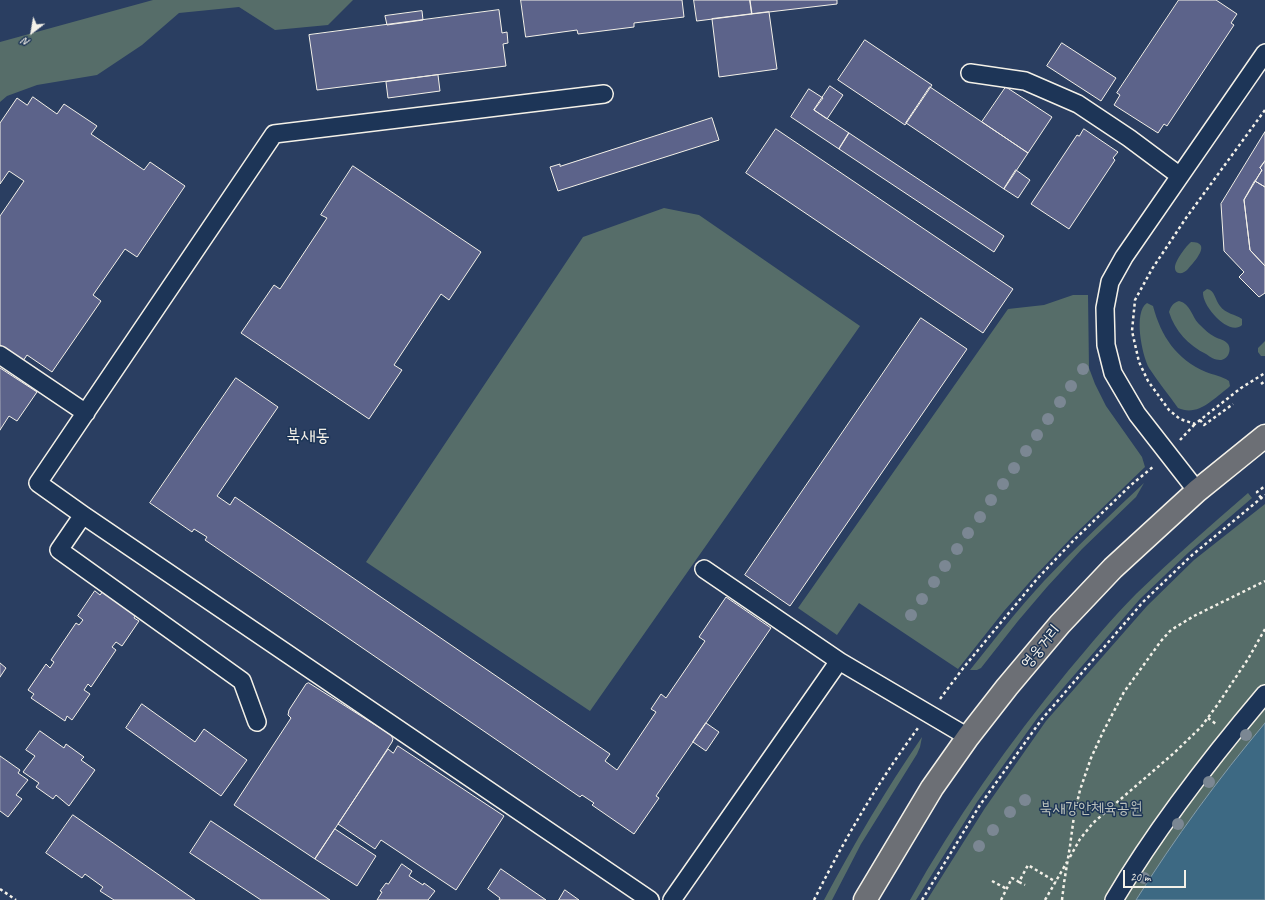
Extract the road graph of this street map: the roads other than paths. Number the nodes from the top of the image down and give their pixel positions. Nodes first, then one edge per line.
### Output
1 (1265, 53) edge
2 (970, 73) dead end
3 (604, 94) dead end
4 (1180, 176) junction
5 (0, 355) edge
6 (86, 413) junction
7 (1265, 436) edge
8 (1197, 491) junction
9 (83, 515) junction
10 (704, 569) dead end
11 (839, 661) junction
12 (1265, 694) edge
13 (257, 722) dead end
14 (968, 737) junction
15 (646, 899) edge
16 (672, 900) edge
17 (865, 900) edge
18 (1114, 900) edge

1 - 4 street
2 - 4 street
3 - 6 street
4 - 8 street
5 - 6 street
6 - 9 street
7 - 8 main road, 영웅거리
8 - 14 main road, 영웅거리
9 - 13 street
9 - 15 street
10 - 11 street
11 - 14 street
11 - 16 street
12 - 18 street
14 - 17 main road, 영웅거리

